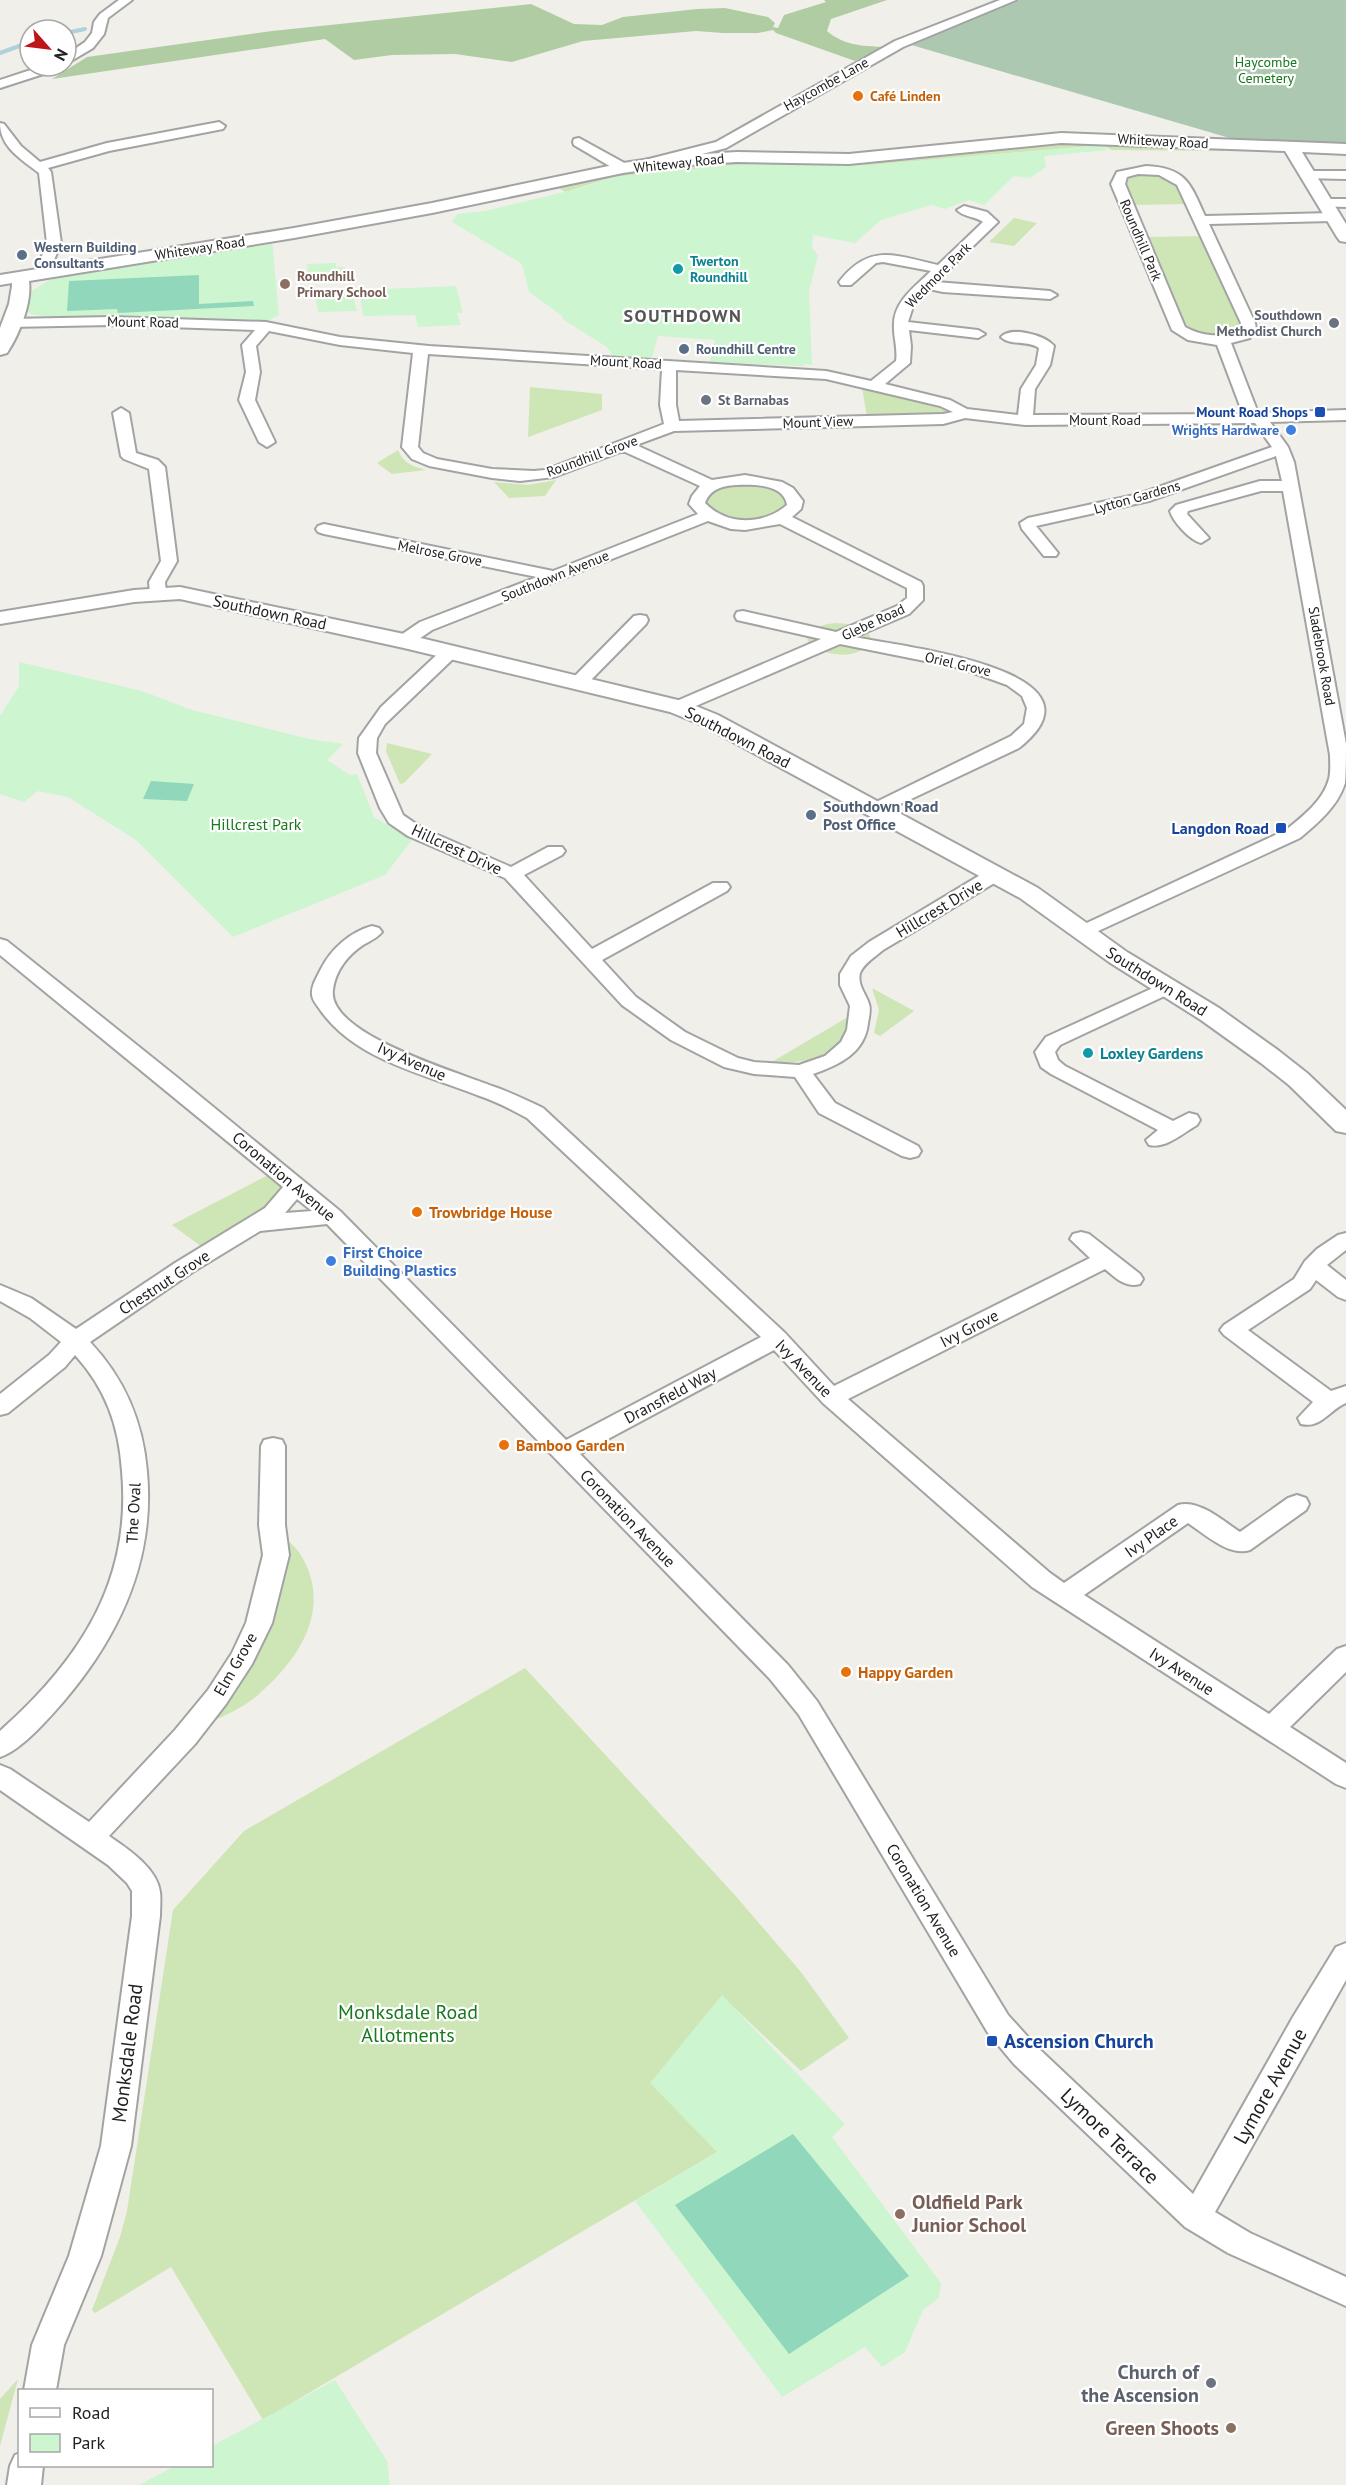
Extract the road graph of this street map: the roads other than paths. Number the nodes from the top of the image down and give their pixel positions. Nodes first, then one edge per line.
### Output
1 (126, 0) edge
2 (1010, 0) edge
3 (78, 52) edge
4 (18, 78) edge
5 (0, 84) edge
6 (4, 113) dead end
7 (219, 126) dead end
8 (0, 127) edge
9 (579, 142) dead end
10 (1292, 147) junction
11 (1346, 149) edge
12 (45, 164) junction
13 (642, 165) junction
14 (623, 168) junction
15 (1307, 175) junction
16 (1346, 175) edge
17 (1346, 203) edge
18 (964, 210) dead end
19 (1328, 210) junction
20 (1202, 220) junction
21 (1346, 237) edge
22 (940, 269) junction
23 (42, 274) junction
24 (20, 277) junction
25 (0, 280) edge
26 (846, 282) dead end
27 (925, 284) junction
28 (1050, 295) dead end
29 (10, 323) junction
30 (900, 325) junction
31 (266, 326) junction
32 (978, 334) dead end
33 (1008, 337) dead end
34 (1223, 341) junction
35 (0, 350) edge
36 (421, 350) junction
37 (669, 364) junction
38 (875, 385) junction
39 (138, 411) dead end
40 (121, 413) junction
41 (963, 413) junction
42 (103, 414) dead end
43 (1346, 415) edge
44 (1255, 418) junction
45 (1025, 420) junction
46 (672, 426) junction
47 (267, 442) dead end
48 (623, 445) junction
49 (1280, 449) junction
50 (711, 485) junction
51 (1289, 486) junction
52 (708, 516) junction
53 (781, 518) junction
54 (324, 529) dead end
55 (1201, 538) dead end
56 (1050, 553) dead end
57 (556, 576) junction
58 (159, 593) junction
59 (743, 616) dead end
60 (0, 618) edge
61 (640, 620) dead end
62 (841, 637) junction
63 (404, 641) junction
64 (450, 652) junction
65 (579, 682) junction
66 (678, 707) junction
67 (1337, 801) edge
68 (875, 810) junction
69 (555, 851) dead end
70 (512, 874) junction
71 (994, 875) junction
72 (720, 887) dead end
73 (1083, 932) junction
74 (354, 935) dead end
75 (0, 945) edge
76 (588, 959) junction
77 (1166, 988) junction
78 (801, 1071) junction
79 (1346, 1125) edge
80 (1173, 1130) dead end
81 (910, 1150) dead end
82 (296, 1186) junction
83 (332, 1216) junction
84 (252, 1226) junction
85 (1081, 1239) dead end
86 (1346, 1240) edge
87 (1106, 1259) junction
88 (1313, 1266) junction
89 (1132, 1279) dead end
90 (1346, 1292) edge
91 (0, 1293) edge
92 (777, 1339) junction
93 (76, 1340) junction
94 (831, 1396) junction
95 (1338, 1398) edge
96 (0, 1407) edge
97 (1310, 1418) dead end
98 (273, 1446) dead end
99 (564, 1452) junction
100 (1297, 1504) dead end
101 (1065, 1595) junction
102 (1346, 1656) edge
103 (1272, 1729) junction
104 (0, 1747) edge
105 (0, 1776) edge
106 (1346, 1777) edge
107 (90, 1839) junction
108 (1346, 1955) edge
109 (1025, 2055) joint
110 (1196, 2217) junction
111 (1346, 2292) edge
112 (40, 2389) edge
113 (27, 2467) edge
114 (24, 2485) edge

1 - 3 street
2 - 13 street, Haycombe Lane
4 - 5 street
6 - 12 street
7 - 12 street
8 - 12 street
9 - 14 street
10 - 11 street, Whiteway Road
10 - 13 street, Whiteway Road
10 - 15 street
12 - 23 street
13 - 14 street, Whiteway Road
14 - 23 street, Whiteway Road
15 - 16 street
15 - 19 street
17 - 19 street
18 - 22 street, Wedmore Park
19 - 20 street
19 - 21 street
20 - 34 street, Roundhill Park
20 - 34 street, Roundhill Park
22 - 26 street
22 - 27 street, Wedmore Park
23 - 24 street, Whiteway Road
24 - 25 street, Whiteway Road
24 - 29 street
27 - 28 street
27 - 30 street, Wedmore Park
29 - 31 street, Mount Road
29 - 35 street
30 - 32 street
30 - 38 street, Wedmore Park
31 - 36 street, Mount Road
31 - 47 street
33 - 45 street
34 - 44 street
36 - 37 street, Mount Road
36 - 48 street, Roundhill Grove
37 - 38 street, Mount Road
37 - 46 street
38 - 41 street, Mount Road
39 - 40 street
40 - 42 street
40 - 58 street
41 - 45 street, Mount Road
41 - 46 street, Mount View
43 - 44 street, Mount Road
44 - 45 street, Mount Road
44 - 49 street, Sladebrook Road
46 - 48 street, Roundhill Grove
48 - 50 street
49 - 51 street, Sladebrook Road
49 - 56 street, Lytton Gardens
50 - 52 street
50 - 53 street
51 - 55 street
51 - 67 street, Sladebrook Road
52 - 53 street
52 - 57 street, Southdown Avenue
53 - 62 street, Glebe Road
54 - 57 street, Melrose Grove
57 - 63 street, Southdown Avenue
58 - 60 street, Southdown Road
58 - 63 street, Southdown Road
59 - 62 street, Oriel Grove
61 - 65 street
62 - 66 street, Glebe Road
62 - 68 street, Oriel Grove
63 - 64 street, Southdown Road
64 - 65 street, Southdown Road
64 - 70 street, Hillcrest Drive
65 - 66 street, Southdown Road
66 - 68 street, Southdown Road
67 - 73 street, Sladebrook Road
68 - 71 street, Southdown Road
69 - 70 street, Hillcrest Drive
70 - 76 street, Hillcrest Drive
71 - 73 street, Southdown Road
71 - 78 street, Hillcrest Drive
72 - 76 street
73 - 77 street, Southdown Road
74 - 92 street, Ivy Avenue
75 - 82 street, Coronation Avenue
76 - 78 street, Hillcrest Drive
77 - 79 street, Southdown Road
77 - 80 street
78 - 81 street
82 - 83 street, Coronation Avenue
82 - 84 street, Chestnut Grove
83 - 84 street, Chestnut Grove
83 - 99 street, Coronation Avenue
84 - 93 street, Chestnut Grove
85 - 87 street
86 - 88 street
87 - 89 street
87 - 94 street, Ivy Grove
88 - 90 street
88 - 95 street
91 - 93 street, The Oval
92 - 94 street, Ivy Avenue
92 - 99 street, Dransfield Way
93 - 96 street, Chestnut Grove
93 - 104 street, The Oval
94 - 101 street, Ivy Avenue
95 - 97 street
98 - 107 street, Elm Grove
99 - 109 street, Coronation Avenue
100 - 101 street, Ivy Place
101 - 103 street, Ivy Avenue
102 - 103 street
103 - 106 street, Ivy Avenue
105 - 107 street, Monksdale Road
107 - 112 street, Monksdale Road
108 - 110 street, Lymore Avenue
109 - 110 street, Lymore Terrace
110 - 111 street, Lymore Terrace
113 - 114 street

